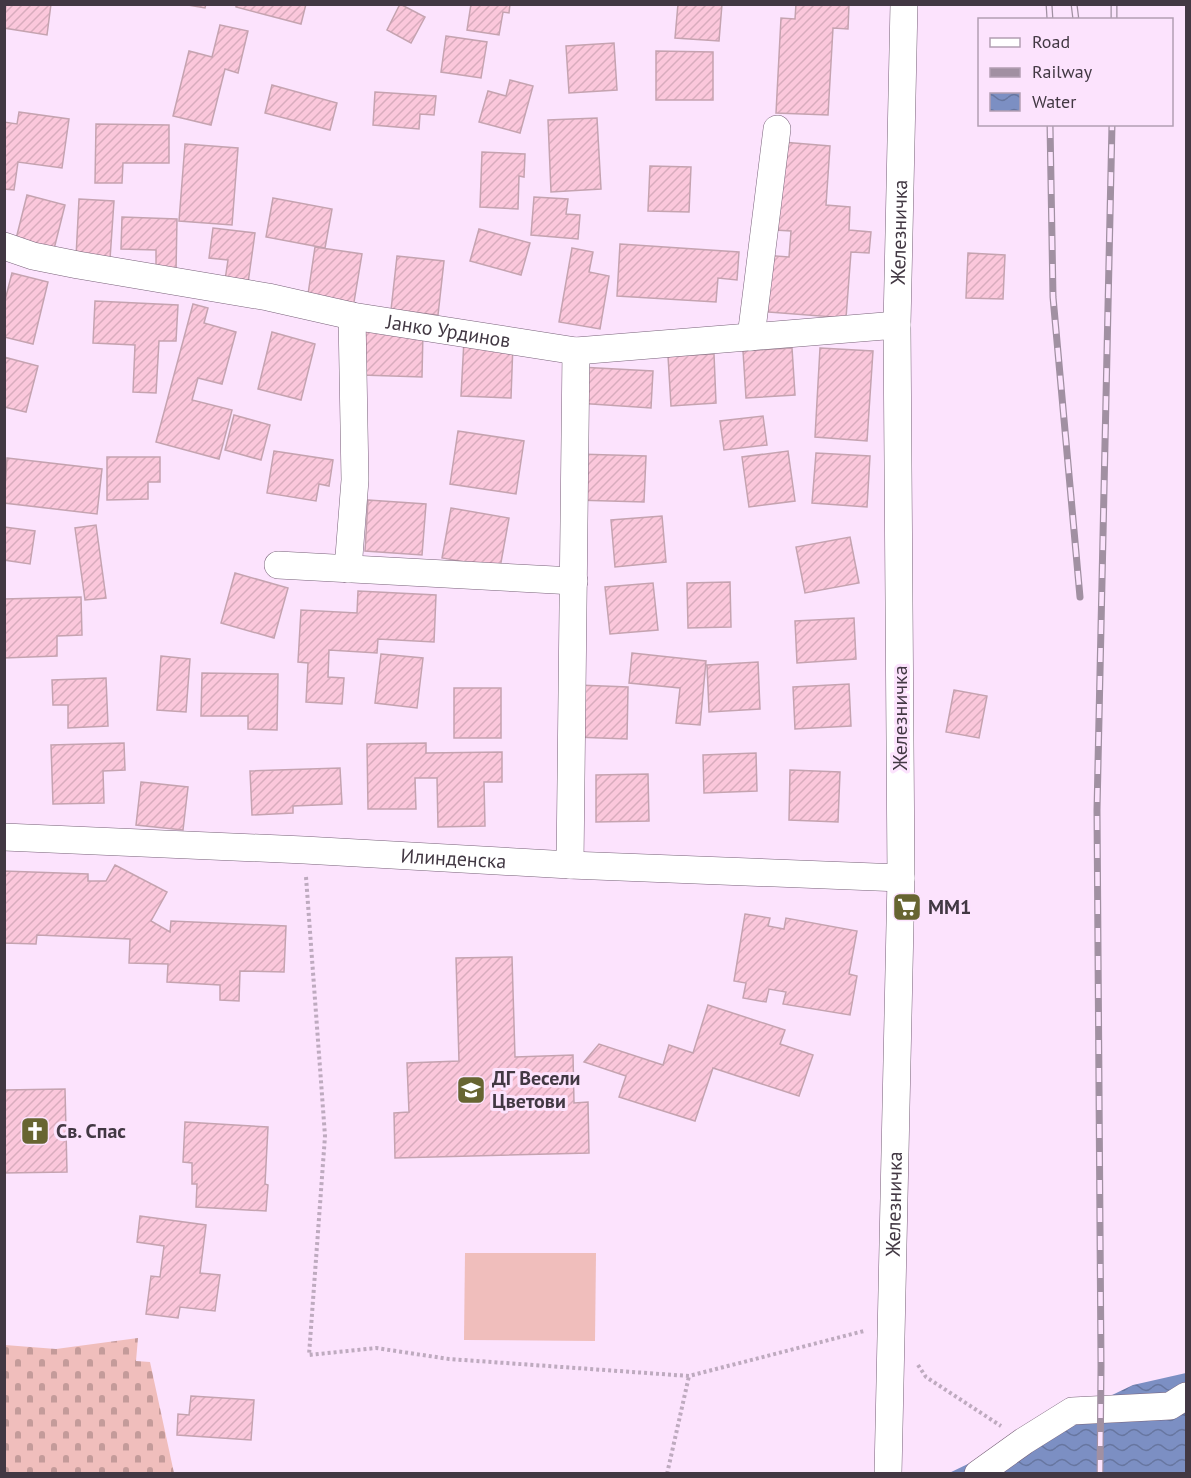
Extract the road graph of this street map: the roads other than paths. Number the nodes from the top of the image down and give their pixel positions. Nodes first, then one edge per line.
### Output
1 (904, 4) edge
2 (777, 129) dead end
3 (4, 246) edge
4 (352, 316) junction
5 (897, 325) junction
6 (751, 337) junction
7 (576, 351) junction
8 (278, 565) dead end
9 (348, 569) junction
10 (574, 581) junction
11 (4, 837) edge
12 (570, 865) junction
13 (902, 878) junction
14 (1186, 1396) edge
15 (888, 1473) edge
16 (978, 1473) edge

1 - 5 street, Железничка
2 - 6 street
3 - 4 street, Јанко Урдинов
4 - 7 street, Јанко Урдинов
4 - 9 street
5 - 6 street, Јанко Урдинов
5 - 13 street, Железничка
6 - 7 street, Јанко Урдинов
7 - 10 street
8 - 9 street
9 - 10 street
10 - 12 street
11 - 12 street, Илинденска
12 - 13 street, Илинденска
13 - 15 street, Железничка
14 - 16 street

